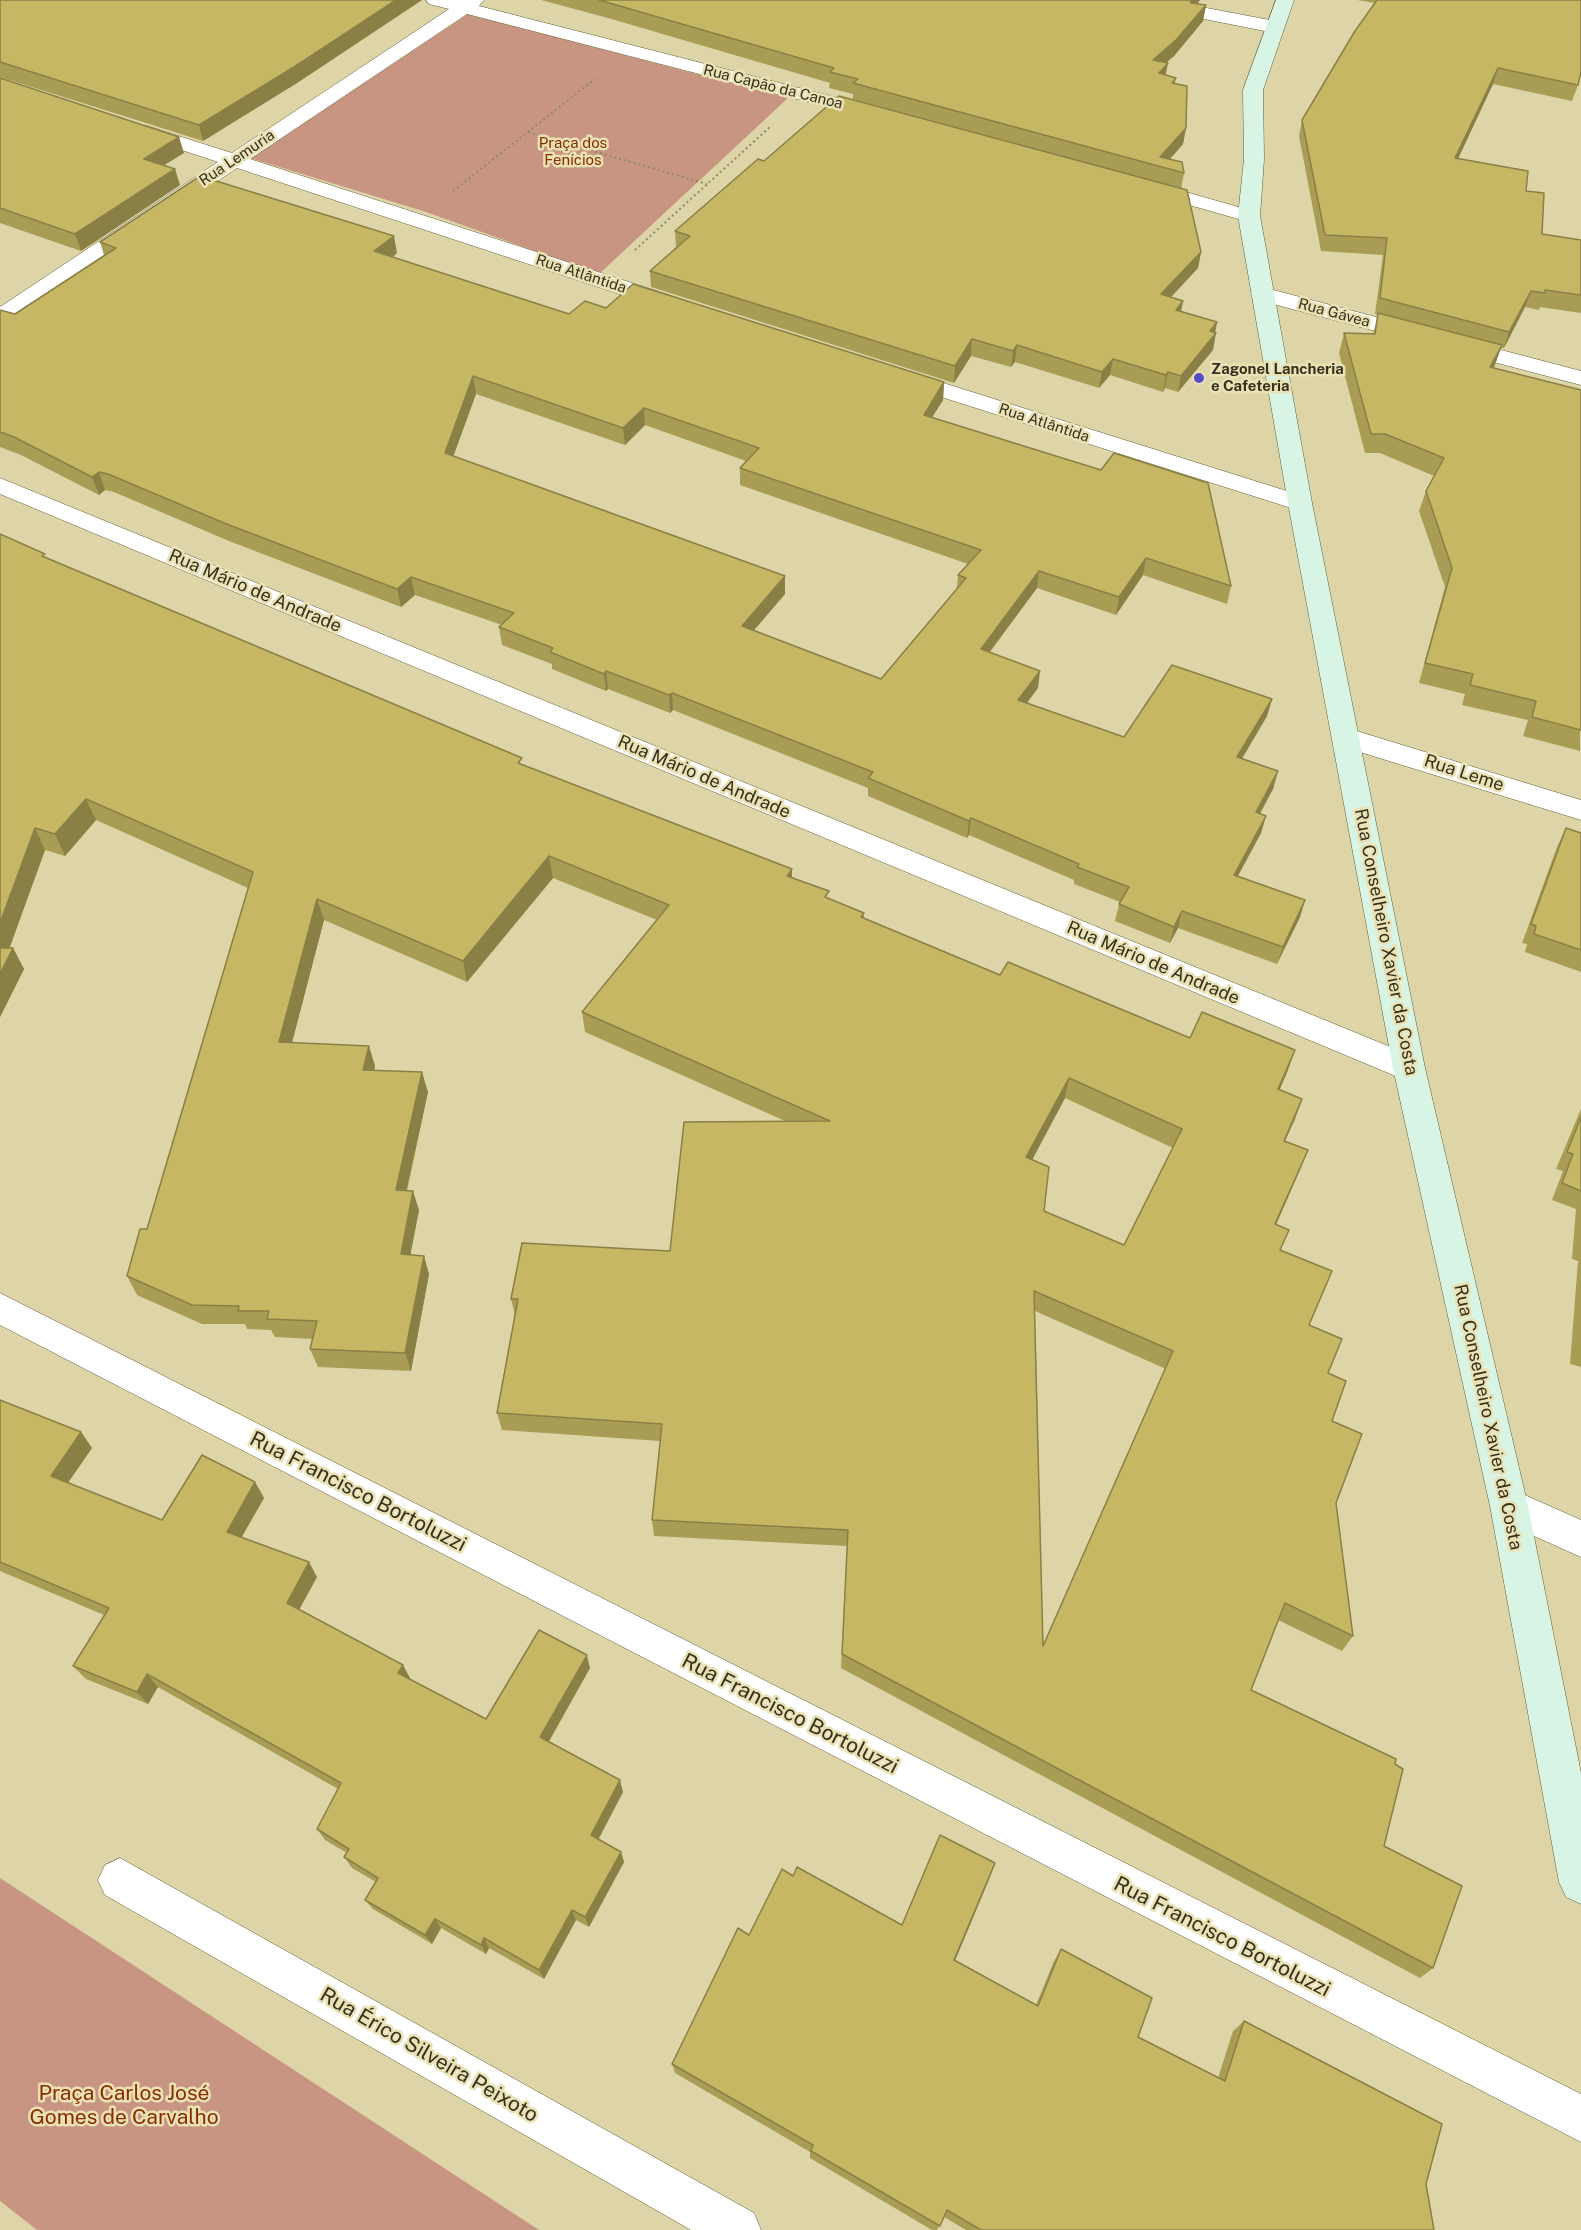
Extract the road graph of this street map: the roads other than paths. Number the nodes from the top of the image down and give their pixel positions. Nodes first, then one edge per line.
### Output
1 (435, 0) edge
2 (1285, 0) edge
3 (469, 4) edge
4 (1196, 12) edge
5 (1275, 27) junction
6 (893, 118) edge
7 (123, 124) edge
8 (234, 160) junction
9 (1127, 182) edge
10 (1249, 216) junction
11 (1262, 294) junction
12 (692, 310) edge
13 (0, 317) edge
14 (885, 372) edge
15 (1581, 378) edge
16 (0, 485) edge
17 (1300, 503) junction
18 (1347, 738) junction
19 (1581, 810) edge
20 (1409, 1068) junction
21 (0, 1308) edge
22 (1509, 1506) junction
23 (1581, 1539) edge
24 (120, 1880) dead end
25 (1581, 1882) edge
26 (1581, 2119) edge
27 (737, 2230) edge

1 - 3 street, Rua Capão da Canoa
2 - 5 street, Rua Conselheiro Xavier da Costa
3 - 6 street, Rua Capão da Canoa
3 - 8 street, Rua Lemuria
4 - 5 street
5 - 10 street, Rua Conselheiro Xavier da Costa
7 - 8 street, Rua Atlântida
8 - 12 street, Rua Atlântida
8 - 13 street, Rua Lemuria
9 - 10 street
10 - 11 street, Rua Conselheiro Xavier da Costa
11 - 15 street, Rua Gávea
11 - 17 street, Rua Conselheiro Xavier da Costa
14 - 17 street, Rua Atlântida
16 - 20 street, Rua Mário de Andrade
17 - 18 street, Rua Conselheiro Xavier da Costa
18 - 19 street, Rua Leme
18 - 20 street, Rua Conselheiro Xavier da Costa
20 - 22 street, Rua Conselheiro Xavier da Costa
21 - 26 street, Rua Francisco Bortoluzzi
22 - 23 street
22 - 25 street, Rua Conselheiro Xavier da Costa
24 - 27 street, Rua Érico Silveira Peixoto

